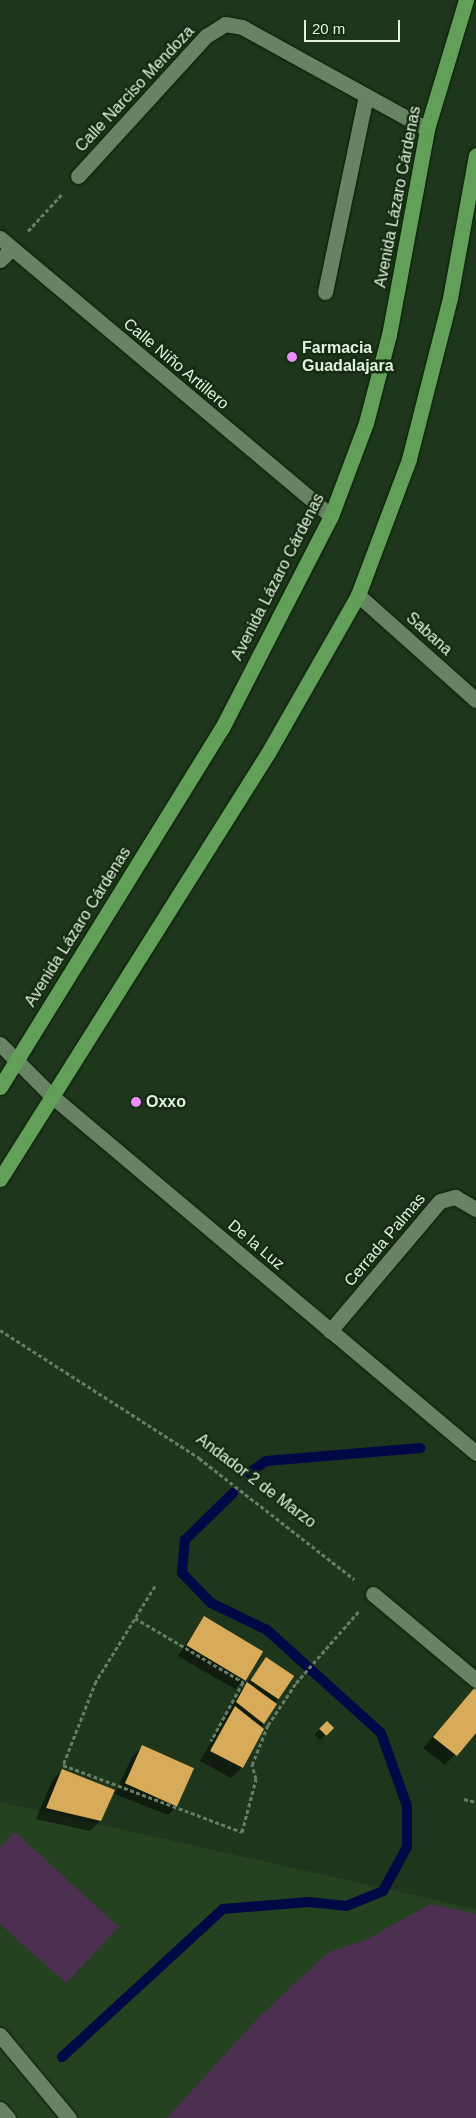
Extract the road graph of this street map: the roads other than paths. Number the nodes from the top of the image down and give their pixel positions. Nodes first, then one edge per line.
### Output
1 (466, 0) edge
2 (366, 96) junction
3 (427, 129) junction
4 (476, 155) edge
5 (78, 176) road end
6 (0, 238) edge
7 (11, 249) junction
8 (0, 260) edge
9 (325, 292) dead end
10 (331, 516) junction
11 (358, 594) junction
12 (476, 700) edge
13 (0, 1044) edge
14 (16, 1060) junction
15 (0, 1087) edge
16 (53, 1096) junction
17 (0, 1179) edge
18 (476, 1209) edge
19 (330, 1331) junction
20 (476, 1453) edge
21 (373, 1594) road end
22 (476, 1680) edge
23 (0, 2035) edge
24 (0, 2109) edge
25 (8, 2118) edge
26 (69, 2118) edge

1 - 3 main road, Avenida Lázaro Cárdenas
2 - 3 street, Calle Narciso Mendoza
2 - 5 street, Calle Narciso Mendoza
2 - 9 street
3 - 10 main road, Avenida Lázaro Cárdenas
4 - 11 main road
6 - 7 street, Calle Niño Artillero
7 - 8 street
7 - 10 street, Calle Niño Artillero
10 - 14 main road, Avenida Lázaro Cárdenas
11 - 12 street, Sabana
11 - 16 main road
13 - 14 street, De la Luz
14 - 15 main road, Avenida Lázaro Cárdenas
14 - 16 street, De la Luz
16 - 17 main road
16 - 19 street, De la Luz
18 - 19 street, Cerrada Palmas
19 - 20 street, De la Luz
21 - 22 street
23 - 26 street
24 - 25 street

